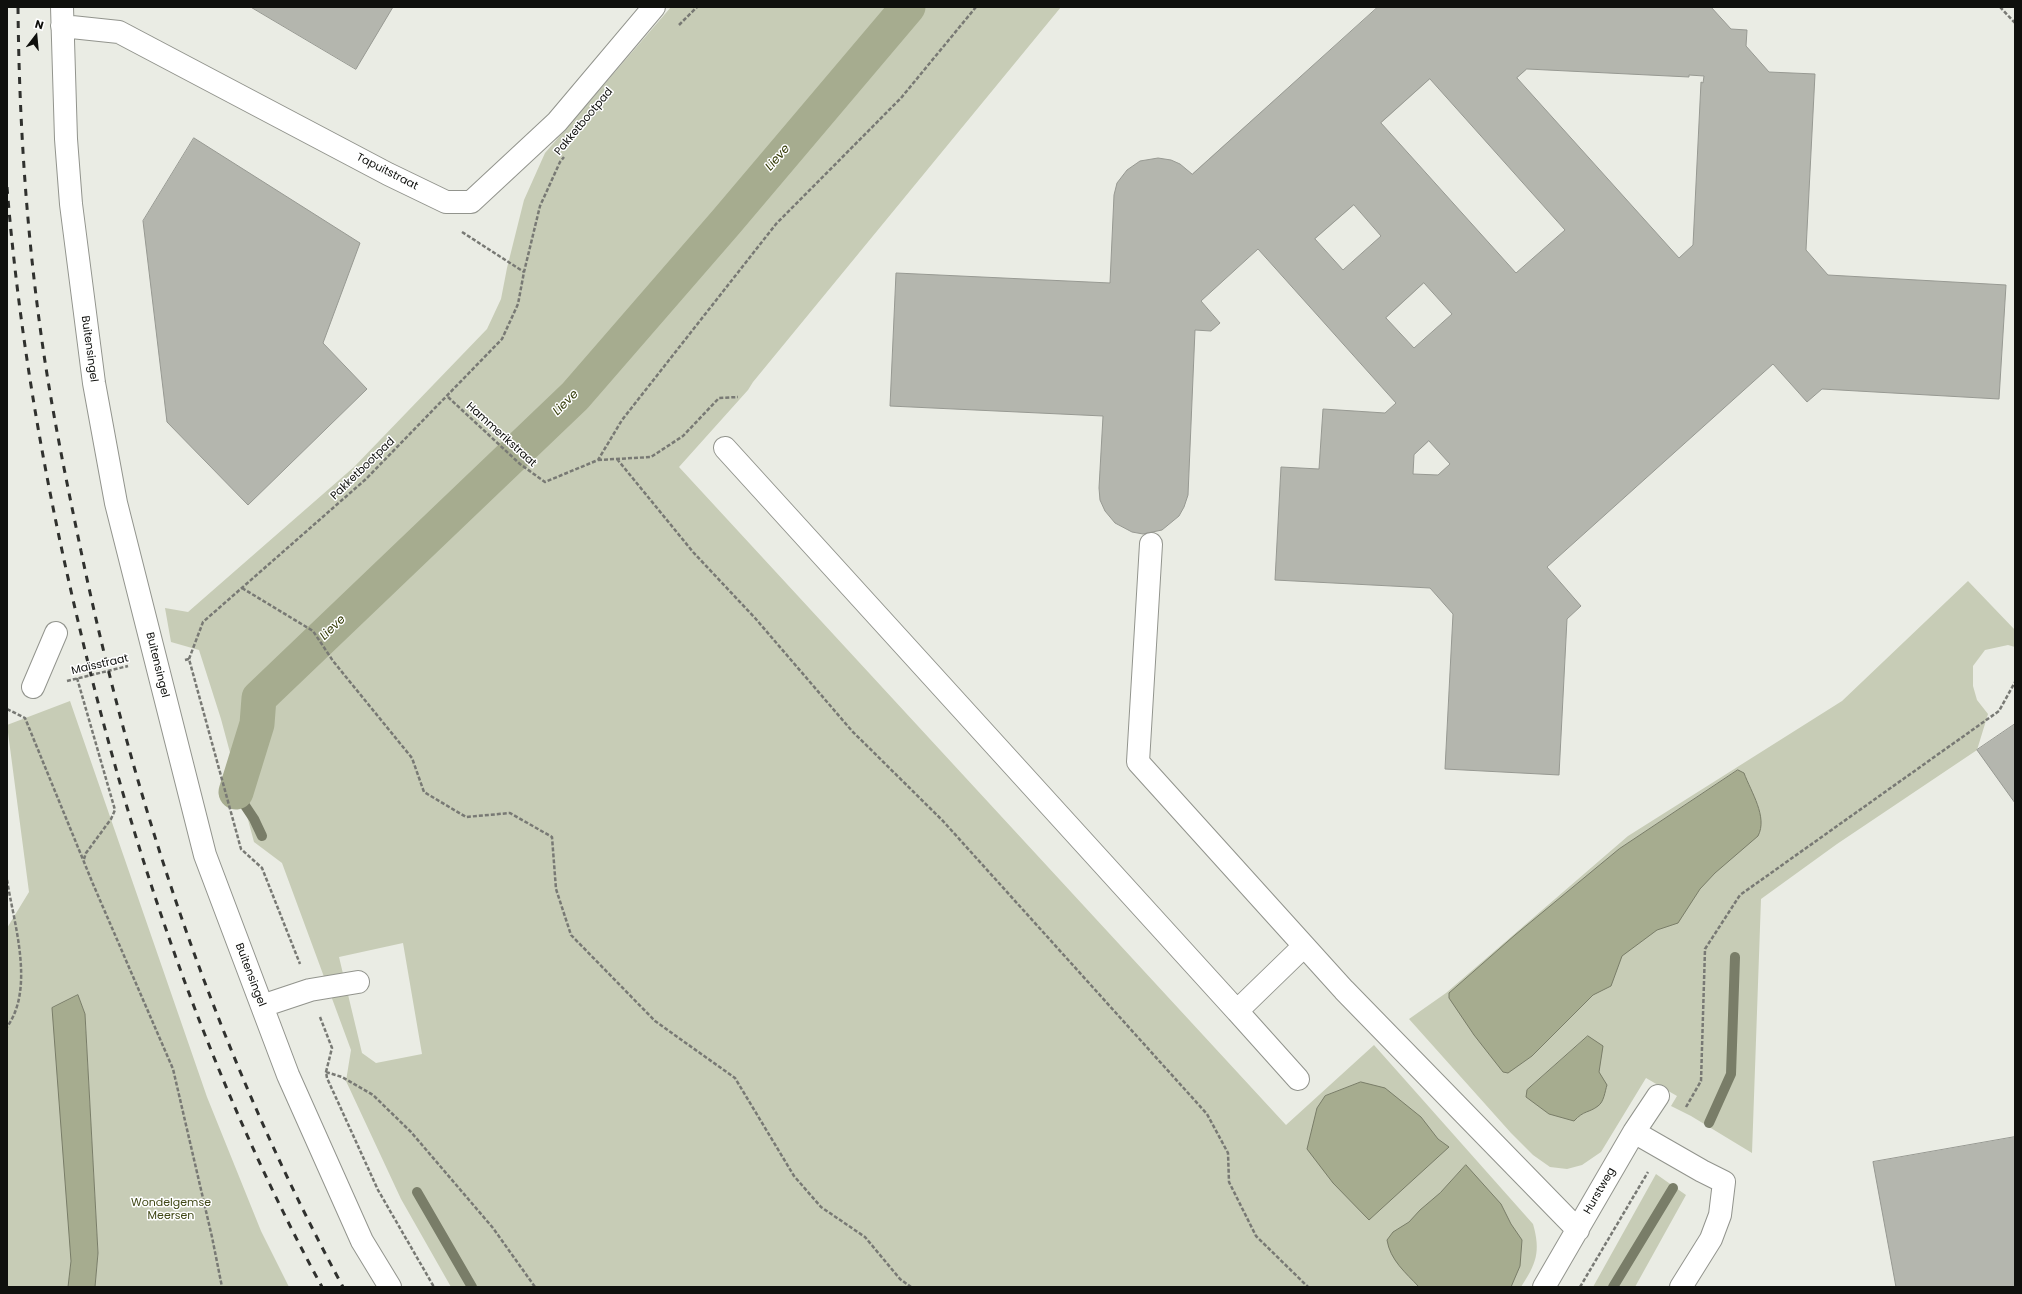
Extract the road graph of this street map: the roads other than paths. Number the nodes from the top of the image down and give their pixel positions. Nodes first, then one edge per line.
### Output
1 (654, 7) edge
2 (62, 17) edge
3 (725, 448) dead end
4 (1151, 544) dead end
5 (56, 633) dead end
6 (33, 687) dead end
7 (1304, 946) junction
8 (358, 982) dead end
9 (262, 1006) junction
10 (1237, 1011) junction
11 (1298, 1079) dead end
12 (1658, 1096) dead end
13 (1634, 1132) junction
14 (1578, 1230) junction
15 (1689, 1281) edge
16 (390, 1287) edge
17 (1544, 1287) edge

1 - 2 street, Tapuitstraat
2 - 9 street, Buitensingel
3 - 10 street
4 - 7 street
5 - 6 street
7 - 10 street
7 - 14 street
8 - 9 street
9 - 16 street, Buitensingel
10 - 11 street
12 - 13 street, Hurstweg
13 - 14 street, Hurstweg
13 - 15 street
14 - 17 street, Hurstweg

